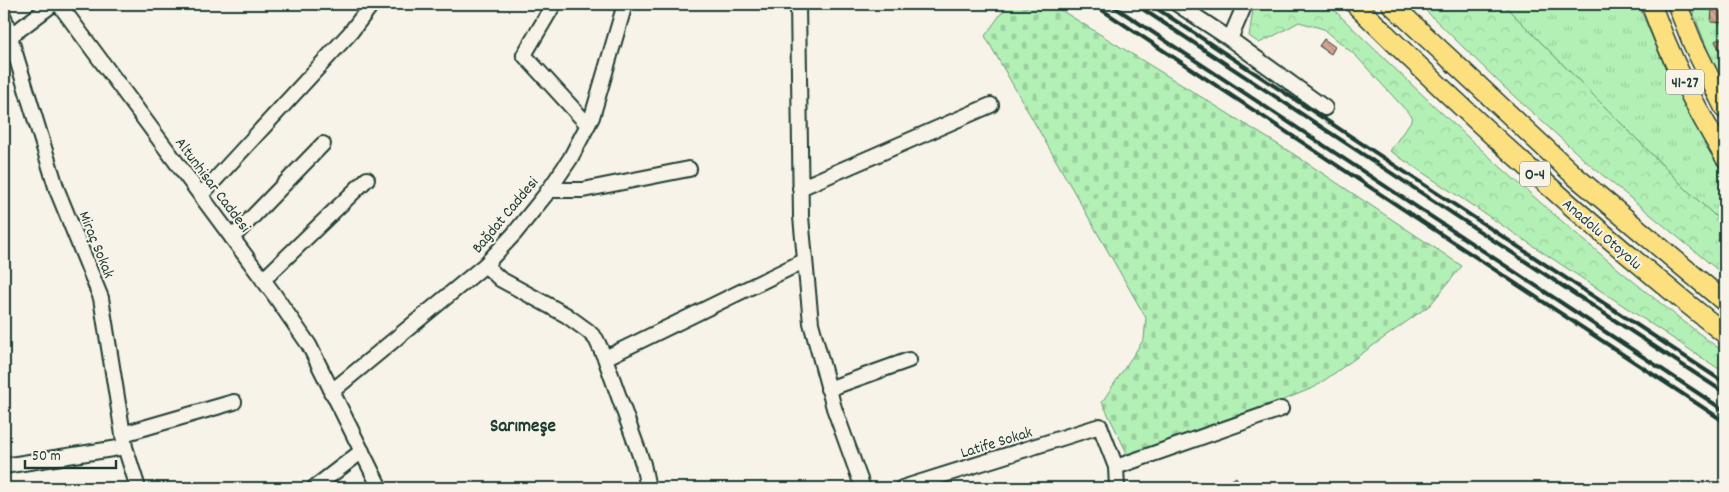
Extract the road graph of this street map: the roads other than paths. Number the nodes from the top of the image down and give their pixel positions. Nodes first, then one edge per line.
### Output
1 (53, 4) edge
2 (59, 4) edge
3 (372, 4) edge
4 (554, 4) edge
5 (798, 4) edge
6 (1177, 4) edge
7 (1245, 4) edge
8 (1355, 4) edge
9 (1391, 4) edge
10 (1651, 4) edge
11 (1677, 4) edge
12 (621, 6) edge
13 (4, 17) edge
14 (1230, 39) junction
15 (7, 40) edge
16 (991, 105) dead end
17 (1325, 108) dead end
18 (1725, 109) edge
19 (588, 125) junction
20 (323, 144) dead end
21 (1725, 157) edge
22 (689, 170) dead end
23 (367, 179) dead end
24 (800, 188) junction
25 (548, 190) junction
26 (201, 195) junction
27 (232, 238) junction
28 (804, 261) junction
29 (485, 265) junction
30 (263, 280) junction
31 (1725, 302) edge
32 (1725, 334) edge
33 (605, 358) junction
34 (909, 360) dead end
35 (828, 389) junction
36 (332, 392) junction
37 (234, 402) dead end
38 (1280, 409) dead end
39 (124, 440) junction
40 (362, 451) junction
41 (4, 466) edge
42 (1116, 467) junction
43 (138, 488) edge
44 (314, 488) edge
45 (380, 488) edge
46 (648, 488) edge
47 (863, 488) edge
48 (902, 488) edge
49 (1117, 488) edge

1 - 15 street
2 - 26 street, Altunhisar Caddesi
3 - 26 street
4 - 19 street
5 - 24 street
6 - 14 street
7 - 14 street
8 - 32 highway, Anadolu Otoyolu / O-4
9 - 31 highway, Anadolu Otoyolu / O-4
10 - 21 highway, 41-27
11 - 18 highway
12 - 19 street, Bağdat Caddesi
13 - 15 street, Miraç Sokak
14 - 17 street
15 - 39 street, Miraç Sokak
16 - 24 street
19 - 25 street, Bağdat Caddesi
20 - 27 street
22 - 25 street
23 - 30 street
24 - 28 street
25 - 29 street, Bağdat Caddesi
26 - 27 street, Altunhisar Caddesi
27 - 30 street, Altunhisar Caddesi
28 - 33 street
28 - 35 street
29 - 33 street
29 - 36 street, Bağdat Caddesi
30 - 36 street, Altunhisar Caddesi
33 - 46 street
34 - 35 street
35 - 47 street
36 - 40 street, Altunhisar Caddesi
37 - 39 street
38 - 42 street
39 - 41 street
39 - 43 street, Miraç Sokak
40 - 44 street
40 - 45 street, Altunhisar Caddesi
42 - 48 street, Latife Sokak
42 - 49 street

